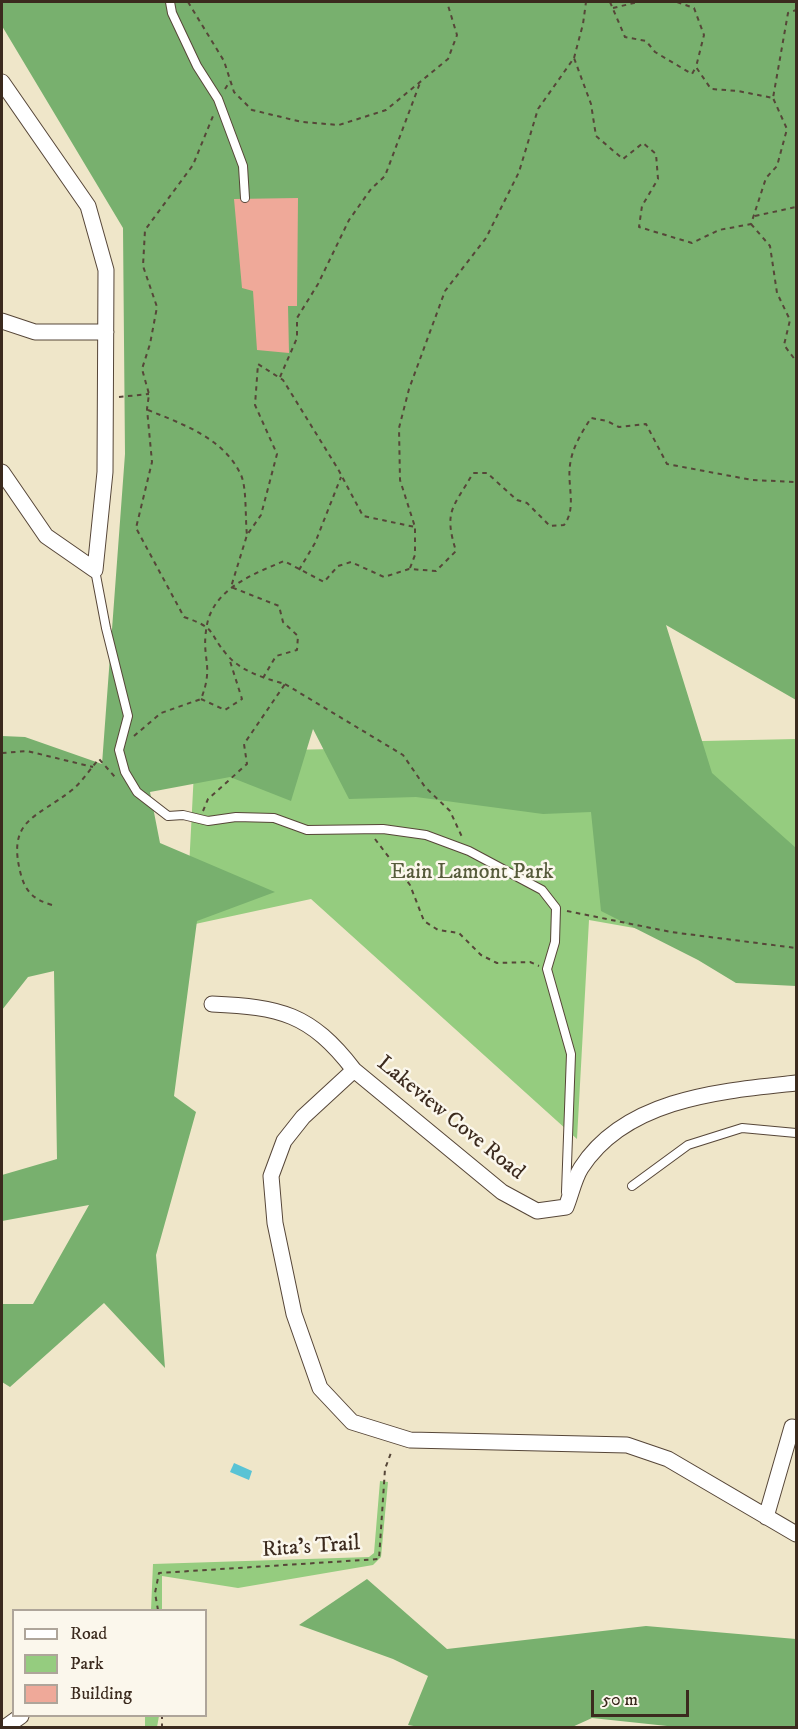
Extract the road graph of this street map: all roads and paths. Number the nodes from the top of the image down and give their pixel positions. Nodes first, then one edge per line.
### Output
1 (170, 2) edge
2 (188, 2) edge
3 (447, 2) edge
4 (586, 2) edge
5 (610, 2) edge
6 (638, 2) edge
7 (677, 2) edge
8 (613, 8) junction
9 (796, 10) edge
10 (574, 58) junction
11 (696, 68) junction
12 (230, 81) junction
13 (421, 81) junction
14 (2, 82) edge
15 (773, 98) junction
16 (218, 99) junction
17 (244, 198) dead end
18 (796, 207) edge
19 (754, 216) junction
20 (751, 224) junction
21 (2, 321) edge
22 (106, 332) junction
23 (796, 361) edge
24 (280, 377) junction
25 (149, 394) junction
26 (105, 401) junction
27 (147, 409) junction
28 (2, 472) edge
29 (342, 477) junction
30 (796, 482) edge
31 (415, 527) junction
32 (247, 535) junction
33 (410, 568) junction
34 (95, 570) junction
35 (299, 570) junction
36 (231, 587) junction
37 (208, 625) junction
38 (228, 656) junction
39 (263, 678) junction
40 (285, 684) junction
41 (201, 699) junction
42 (119, 750) junction
43 (2, 753) edge
44 (93, 767) junction
45 (132, 784) junction
46 (199, 819) junction
47 (368, 829) junction
48 (469, 851) junction
49 (52, 905) dead end
50 (556, 908) junction
51 (796, 948) edge
52 (547, 969) junction
53 (212, 1004) dead end
54 (354, 1070) junction
55 (796, 1083) edge
56 (796, 1133) edge
57 (632, 1186) dead end
58 (566, 1207) junction
59 (792, 1427) dead end
60 (397, 1437) junction
61 (766, 1517) junction
62 (796, 1534) edge
63 (158, 1609) edge
64 (20, 1717) edge
65 (4, 1728) edge

1 - 16 lane
2 - 12 path
3 - 13 path
4 - 10 path
5 - 8 path
6 - 8 path
7 - 11 path
8 - 11 path
9 - 15 path
10 - 20 path
10 - 31 path
11 - 15 path
12 - 13 path
12 - 16 path
13 - 24 path
14 - 22 street
15 - 19 path
16 - 17 lane
16 - 25 path
18 - 19 path
19 - 20 path
20 - 23 path
21 - 22 street
22 - 26 street
24 - 29 path
24 - 32 path
25 - 26 path
25 - 27 path
26 - 34 street
27 - 32 path
27 - 37 path
28 - 34 street
29 - 31 path
29 - 35 path
30 - 33 path
31 - 33 path
32 - 36 path
33 - 35 path
34 - 42 lane
35 - 36 path
36 - 37 path
36 - 39 path
37 - 38 path
37 - 41 path
38 - 39 path
38 - 41 path
39 - 40 path
40 - 46 path
40 - 48 path
41 - 42 path
42 - 45 lane
43 - 44 path
44 - 45 path
44 - 49 path
45 - 46 lane
46 - 47 lane
47 - 48 lane
47 - 52 path
48 - 50 lane
50 - 51 path
50 - 52 lane
52 - 58 lane
53 - 54 street
54 - 58 street, Lakeview Cove Road
54 - 60 street, Lakeview Cove Road
55 - 58 street
56 - 57 lane
59 - 61 street
60 - 61 street, Lakeview Cove Road
60 - 63 path, Rita's Trail
61 - 62 street, Lakeview Cove Road
64 - 65 street

